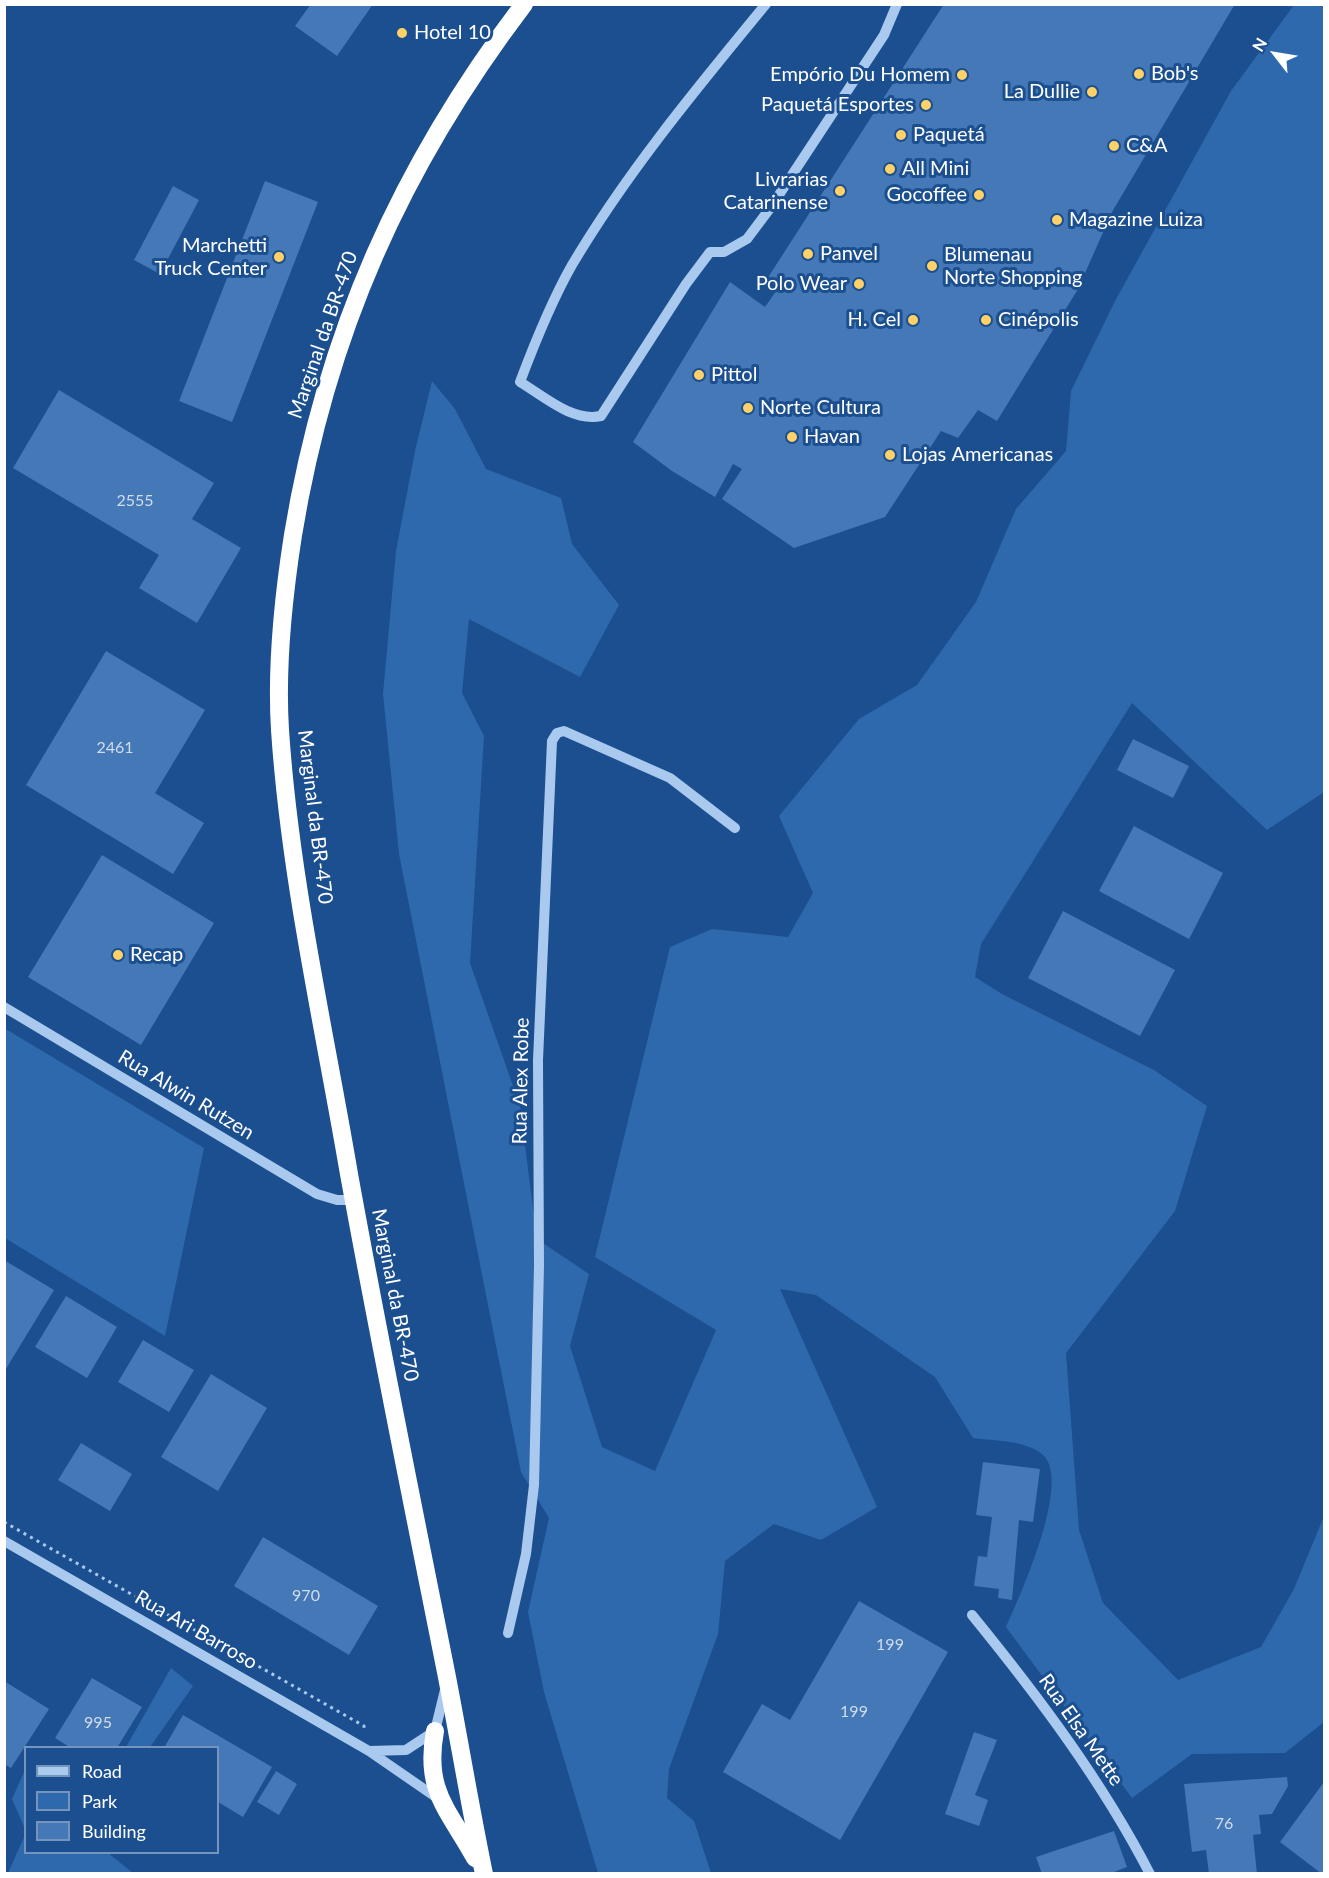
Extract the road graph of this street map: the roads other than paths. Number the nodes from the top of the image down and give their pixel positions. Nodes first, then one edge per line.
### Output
1 (524, 4) edge
2 (538, 4) edge
3 (766, 4) edge
4 (897, 4) edge
5 (481, 61) junction
6 (735, 828) dead end
7 (4, 1007) edge
8 (354, 1200) junction
9 (4, 1541) edge
10 (972, 1615) dead end
11 (507, 1633) dead end
12 (447, 1677) junction
13 (435, 1731) junction
14 (369, 1751) junction
15 (440, 1801) junction
16 (482, 1874) edge
17 (1150, 1874) edge

1 - 5 highway, Marginal da BR-470
2 - 5 highway
3 - 4 street
5 - 8 highway, Marginal da BR-470
6 - 11 street, Rua Alex Robe
7 - 8 street, Rua Alwin Rutzen
8 - 12 highway, Marginal da BR-470
9 - 14 street, Rua Ari Barroso
10 - 17 street, Rua Elsa Mette
12 - 13 street, Marginal da BR-470
12 - 16 highway, Marginal da BR-470
13 - 14 street
13 - 15 highway
14 - 15 street, Rua Ari Barroso
15 - 16 highway

